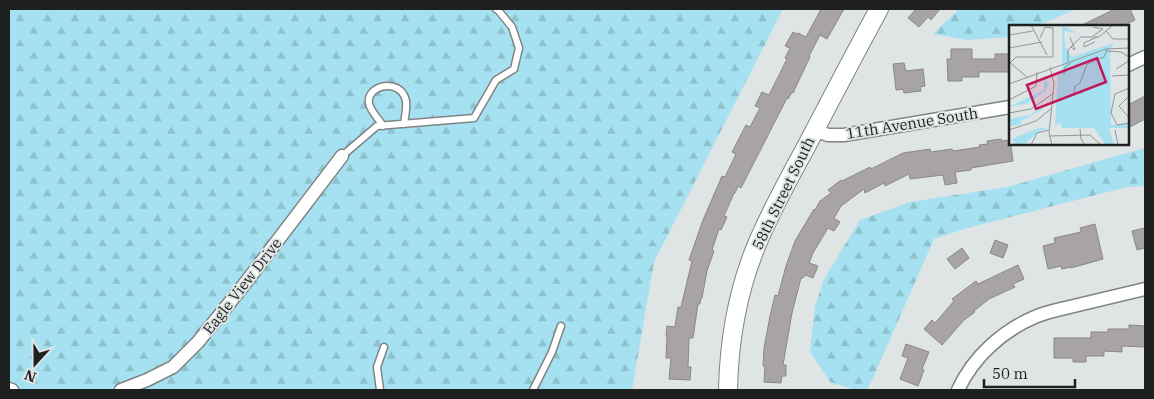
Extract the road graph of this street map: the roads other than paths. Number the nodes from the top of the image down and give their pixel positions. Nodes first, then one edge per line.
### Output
1 (496, 9) edge
2 (879, 9) edge
3 (1145, 57) edge
4 (1129, 64) edge
5 (1009, 107) edge
6 (404, 124) junction
7 (384, 126) junction
8 (814, 130) junction
9 (342, 156) joint
10 (1145, 289) edge
11 (561, 326) dead end
12 (384, 347) dead end
13 (121, 390) edge
14 (380, 390) edge
15 (533, 390) edge
16 (728, 390) edge
17 (958, 390) edge

1 - 6 lane
2 - 8 street, 58th Street South
3 - 4 street
5 - 8 street, 11th Avenue South
6 - 7 lane
6 - 7 lane
7 - 9 lane
8 - 16 street, 58th Street South
9 - 13 street, Eagle View Drive
10 - 17 street
11 - 15 lane
12 - 14 lane

